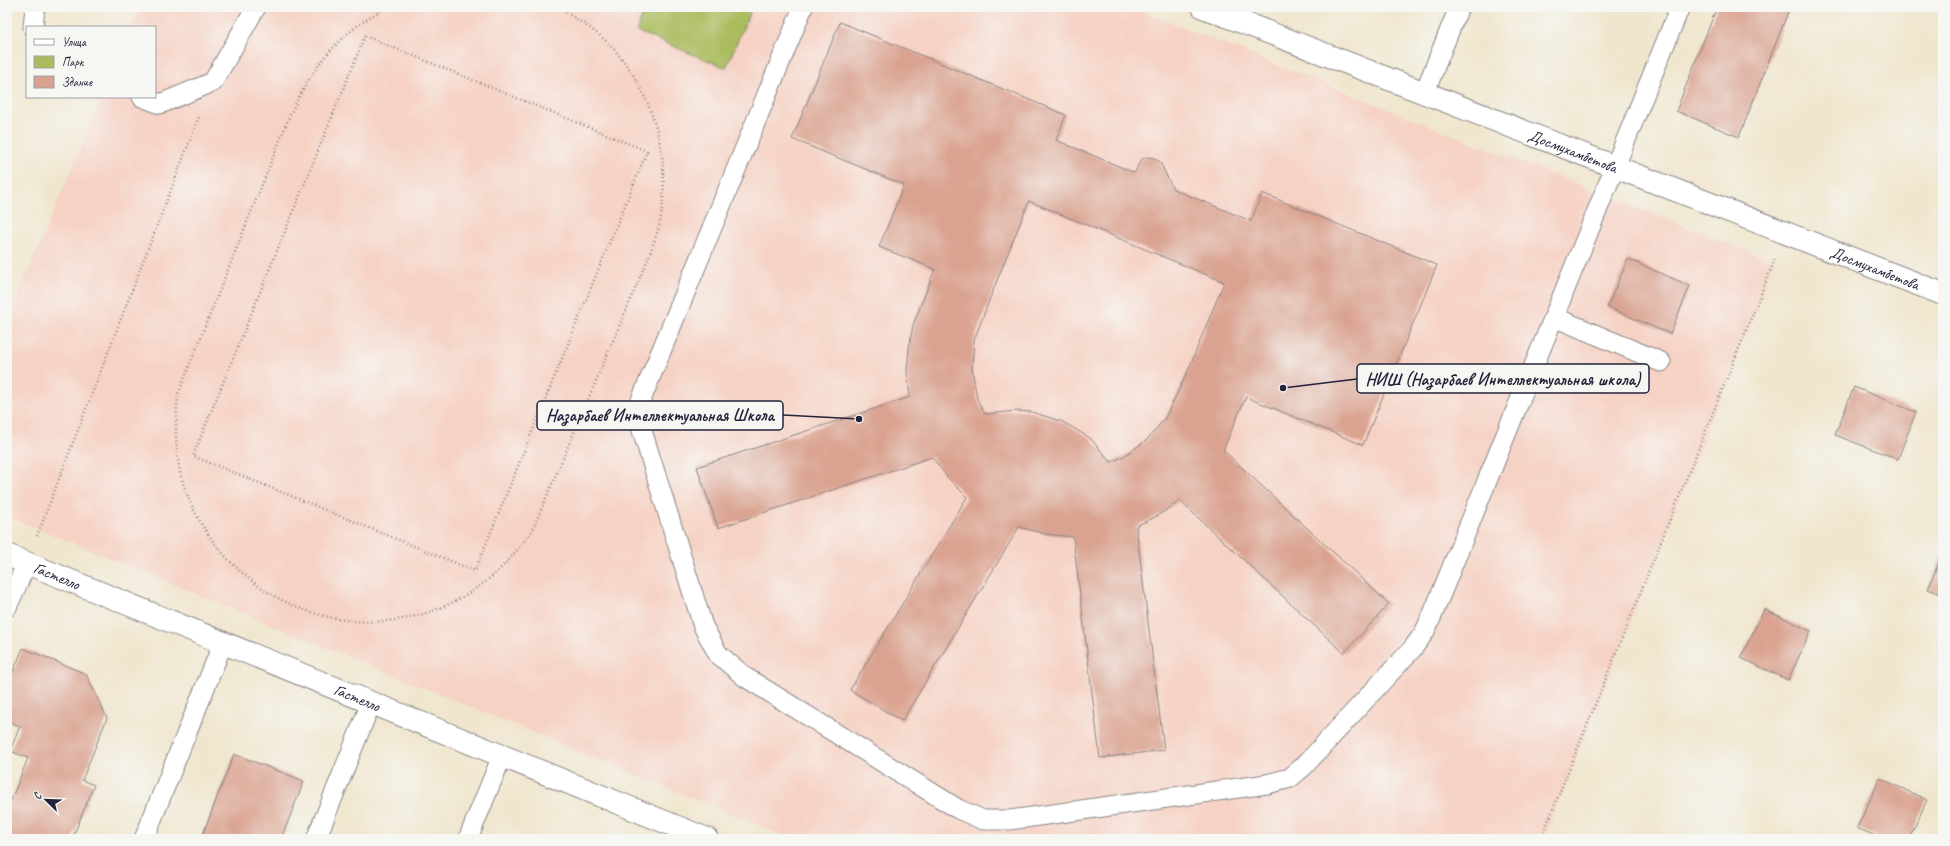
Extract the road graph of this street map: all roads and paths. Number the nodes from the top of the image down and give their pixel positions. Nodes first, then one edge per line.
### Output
1 (35, 7) edge
2 (256, 7) edge
3 (388, 7) edge
4 (557, 7) edge
5 (803, 7) edge
6 (1203, 7) edge
7 (1459, 7) edge
8 (1680, 7) edge
9 (1232, 12) edge
10 (33, 26) edge
11 (213, 82) junction
12 (1424, 94) junction
13 (145, 98) edge
14 (1614, 168) junction
15 (1786, 234) junction
16 (1943, 294) edge
17 (1554, 316) junction
18 (1661, 362) dead end
19 (17, 559) edge
20 (475, 571) joint
21 (7, 607) edge
22 (223, 642) junction
23 (371, 702) junction
24 (502, 756) junction
25 (695, 837) edge
26 (144, 839) edge
27 (316, 839) edge
28 (468, 839) edge
29 (1541, 839) edge

1 - 10 lane
2 - 11 lane
3 - 4 path
5 - 17 lane
6 - 9 street, Досмухамбетова
7 - 12 lane
8 - 14 lane
9 - 12 street, Досмухамбетова
11 - 13 lane
11 - 19 path
12 - 14 street, Досмухамбетова
14 - 15 street, Досмухамбетова
14 - 17 lane
15 - 16 street, Досмухамбетова
15 - 29 path
17 - 18 lane
19 - 21 lane
19 - 22 street, Гастелло
20 - 20 path
22 - 23 street, Гастелло
22 - 26 lane
23 - 24 street, Гастелло
23 - 27 lane
24 - 25 street, Гастелло
24 - 28 lane

